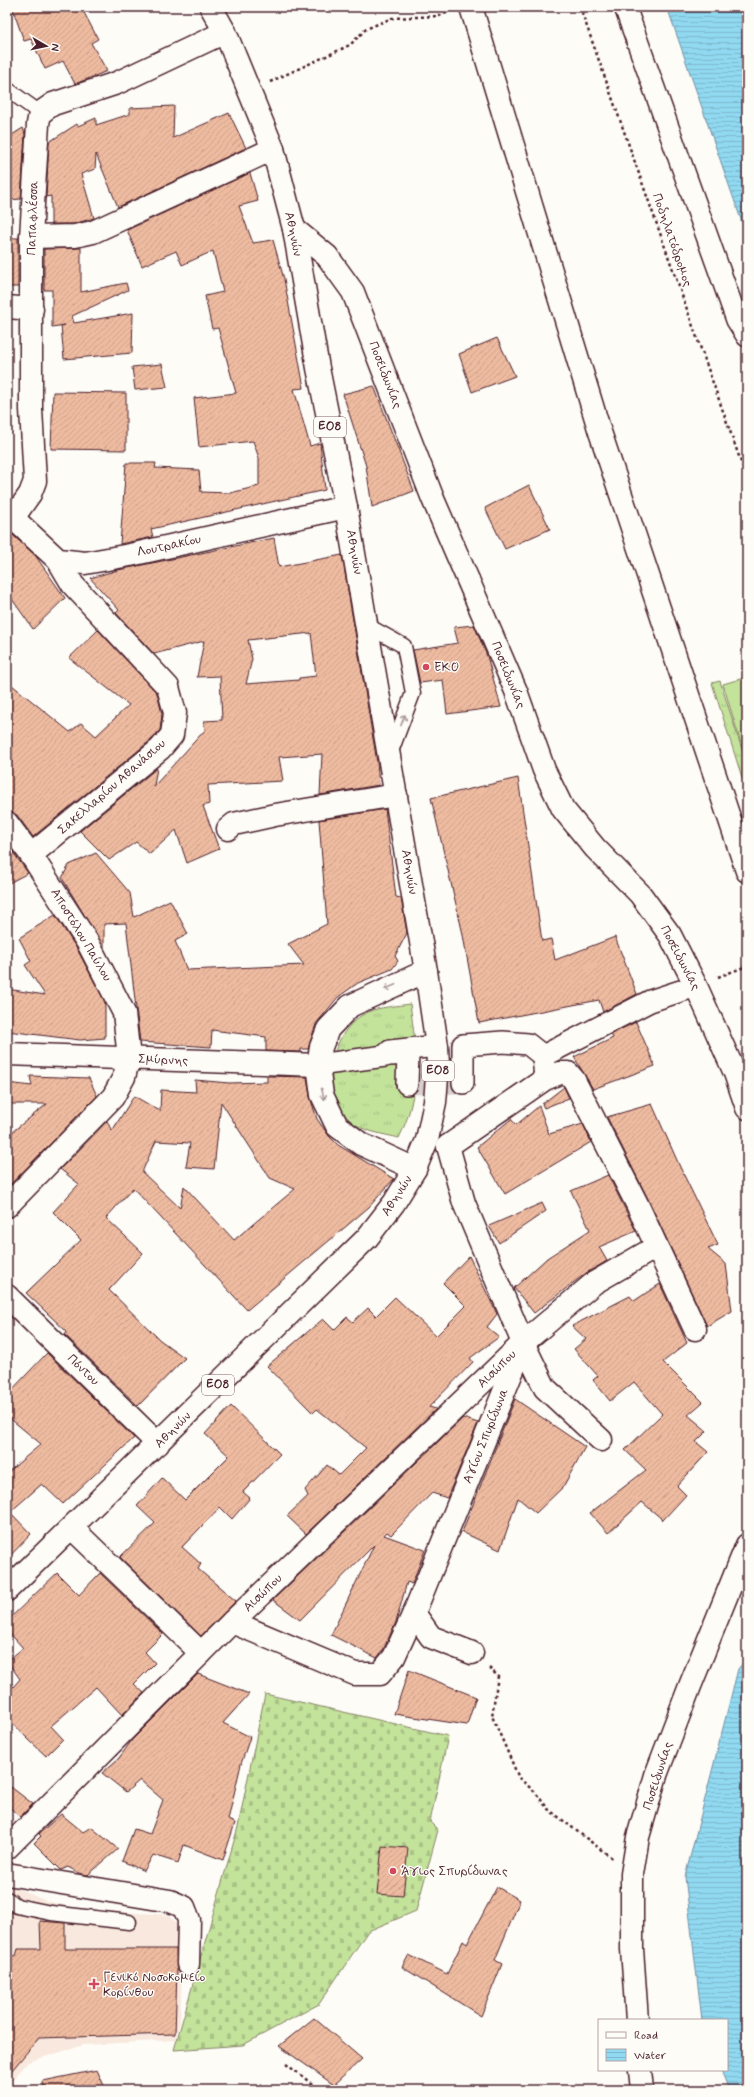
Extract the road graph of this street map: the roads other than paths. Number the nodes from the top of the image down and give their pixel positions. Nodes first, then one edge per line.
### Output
1 (211, 7) edge
2 (625, 7) edge
3 (461, 9) edge
4 (225, 32) junction
5 (7, 89) edge
6 (40, 113) junction
7 (273, 149) junction
8 (294, 229) junction
9 (31, 237) junction
10 (7, 307) edge
11 (32, 309) junction
12 (747, 336) edge
13 (346, 507) junction
14 (10, 517) edge
15 (58, 560) junction
16 (366, 625) junction
17 (389, 756) junction
18 (396, 795) junction
19 (7, 823) edge
20 (228, 830) dead end
21 (31, 855) junction
22 (747, 871) edge
23 (426, 972) junction
24 (696, 986) junction
25 (437, 1046) junction
26 (7, 1054) edge
27 (386, 1056) junction
28 (543, 1056) junction
29 (129, 1058) junction
30 (318, 1065) junction
31 (545, 1079) junction
32 (463, 1083) dead end
33 (408, 1084) dead end
34 (747, 1108) edge
35 (427, 1140) junction
36 (448, 1146) junction
37 (415, 1169) junction
38 (7, 1206) edge
39 (656, 1247) junction
40 (7, 1296) edge
41 (695, 1329) dead end
42 (523, 1343) junction
43 (601, 1440) dead end
44 (158, 1444) junction
45 (72, 1528) junction
46 (747, 1545) edge
47 (7, 1590) edge
48 (414, 1613) junction
49 (232, 1622) junction
50 (201, 1653) junction
51 (472, 1653) road end
52 (7, 1848) edge
53 (7, 1874) edge
54 (7, 1899) edge
55 (129, 1922) dead end
56 (188, 1964) dead end
57 (637, 2019) edge
58 (640, 2071) edge
59 (642, 2090) edge

1 - 4 street, Αθηνών / ΕΟ8
2 - 12 street
3 - 22 street
4 - 6 street
4 - 7 street, Αθηνών / ΕΟ8
5 - 6 lane
6 - 9 street, Παπαφλέσσα
7 - 8 street, Αθηνών / ΕΟ8
7 - 9 street
8 - 13 street, Αθηνών / ΕΟ8
8 - 24 street, Ποσειδωνίας
9 - 11 street, Παπαφλέσσα
10 - 11 street
11 - 14 street, Παπαφλέσσα
13 - 15 street, Λουτρακίου
13 - 16 street, Αθηνών / ΕΟ8
14 - 15 street
15 - 21 street, Σακελλαρίου Αθανάσιου
16 - 17 street, Αθηνών / ΕΟ8
17 -> 16 lane
17 - 18 street, Αθηνών / ΕΟ8
18 - 20 street
18 - 23 street, Αθηνών / ΕΟ8
19 - 21 street, Αποστόλου Παύλου
21 - 29 street, Αποστόλου Παύλου
23 - 25 street, Αθηνών / ΕΟ8
23 -> 30 street
24 - 28 street
24 - 34 street, Ποσειδωνίας
25 - 27 street
25 - 35 street, Αθηνών / ΕΟ8
26 - 29 street, Σμύρνης
27 - 30 street
27 - 33 street
28 - 31 street
28 - 32 street
29 - 30 street, Σμύρνης
29 - 38 street
30 -> 37 street
31 - 36 street
31 - 39 street
35 - 36 street
35 - 37 street, Αθηνών / ΕΟ8
36 - 42 street
37 - 44 street, Αθηνών / ΕΟ8
39 - 41 street
39 - 42 street, Αισώπου
40 - 44 street, Πόντου
42 - 43 street
42 - 48 street, Αγίου Σπυρίδωνα
42 - 49 street, Αισώπου
44 - 45 street, Αθηνών / ΕΟ8
45 - 47 street, Αθηνών / ΕΟ8
45 - 50 street
46 - 57 street, Ποσειδωνίας
48 - 49 street, Αγίου Σπυρίδωνα
48 - 51 street
49 - 50 street, Αισώπου
50 - 52 street, Αισώπου
53 - 56 street
54 - 55 lane
58 - 59 street

